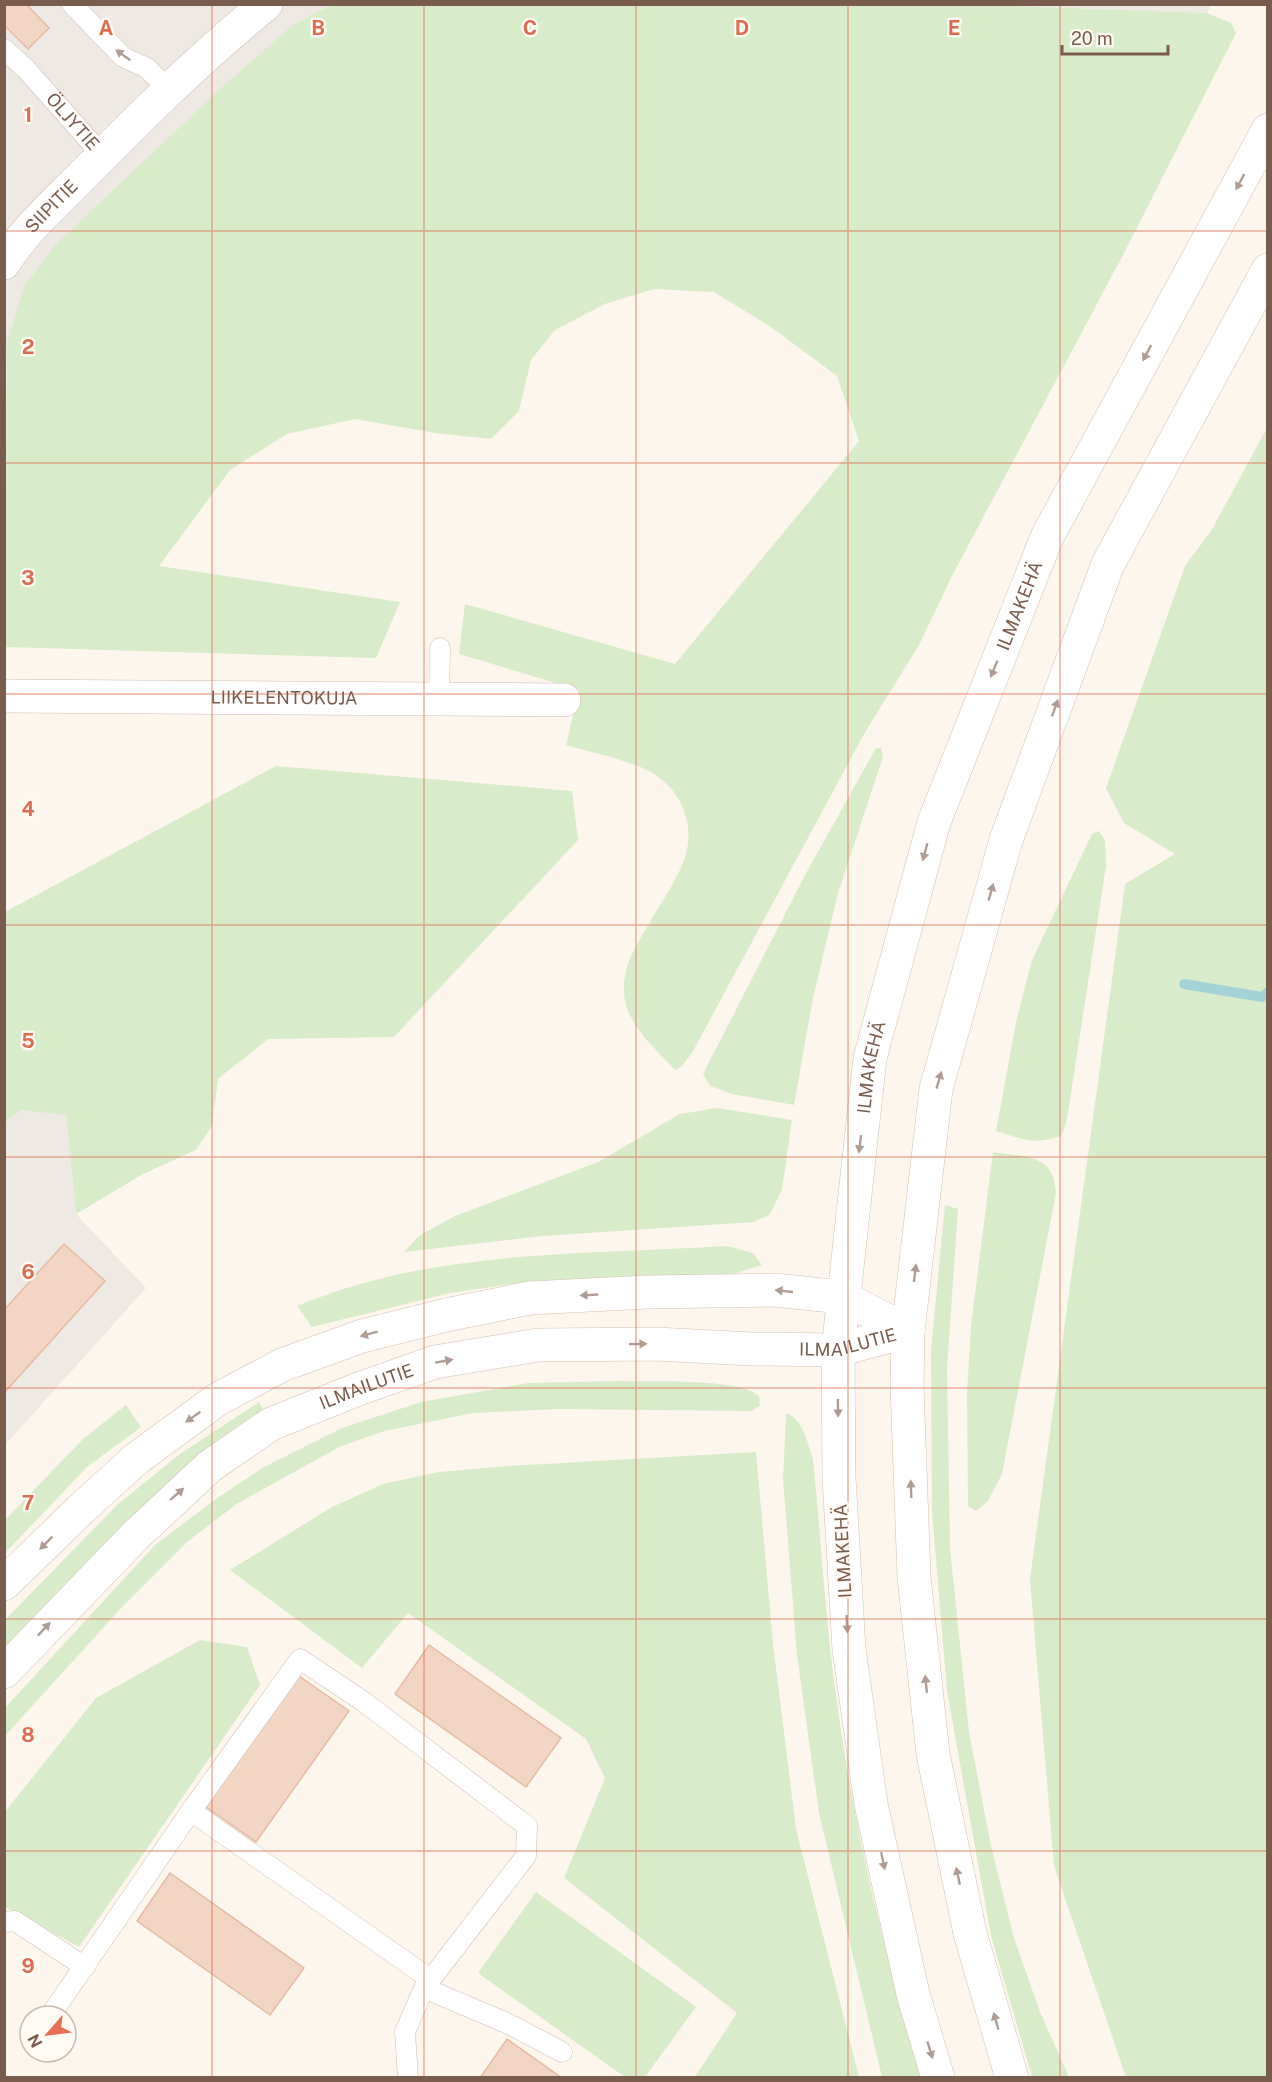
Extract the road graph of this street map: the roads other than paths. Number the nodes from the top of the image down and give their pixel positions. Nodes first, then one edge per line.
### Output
1 (72, 4) edge
2 (266, 4) edge
3 (4, 49) edge
4 (168, 90) junction
5 (1268, 130) edge
6 (102, 155) junction
7 (4, 263) edge
8 (1268, 270) edge
9 (440, 648) dead end
10 (4, 696) edge
11 (439, 699) junction
12 (564, 700) dead end
13 (842, 1298) junction
14 (908, 1331) junction
15 (838, 1350) junction
16 (4, 1584) edge
17 (4, 1672) edge
18 (191, 1811) junction
19 (4, 1922) edge
20 (85, 1967) junction
21 (427, 1984) junction
22 (59, 2004) edge
23 (562, 2052) dead end
24 (408, 2078) edge
25 (938, 2078) edge
26 (1012, 2078) edge

4 -> 1 lane
2 - 4 main road, ÖLJYTIE
3 - 6 lane, ÖLJYTIE
4 - 6 main road, ÖLJYTIE
5 -> 13 main road, ILMAKEHÄ
6 - 7 main road, SIIPITIE
14 -> 8 main road
9 - 11 lane
10 - 11 main road, LIIKELENTOKUJA
11 - 12 main road, LIIKELENTOKUJA
13 - 14 main road, ILMAILUTIE
13 - 15 main road, ILMAKEHÄ
13 -> 16 main road, ILMAILUTIE
14 - 15 main road, ILMAILUTIE
26 -> 14 main road
17 -> 15 main road, ILMAILUTIE
15 -> 25 main road, ILMAKEHÄ
18 - 20 lane
18 - 21 lane
18 - 21 lane
19 - 20 lane
20 - 22 lane
21 - 23 lane
21 - 24 lane

